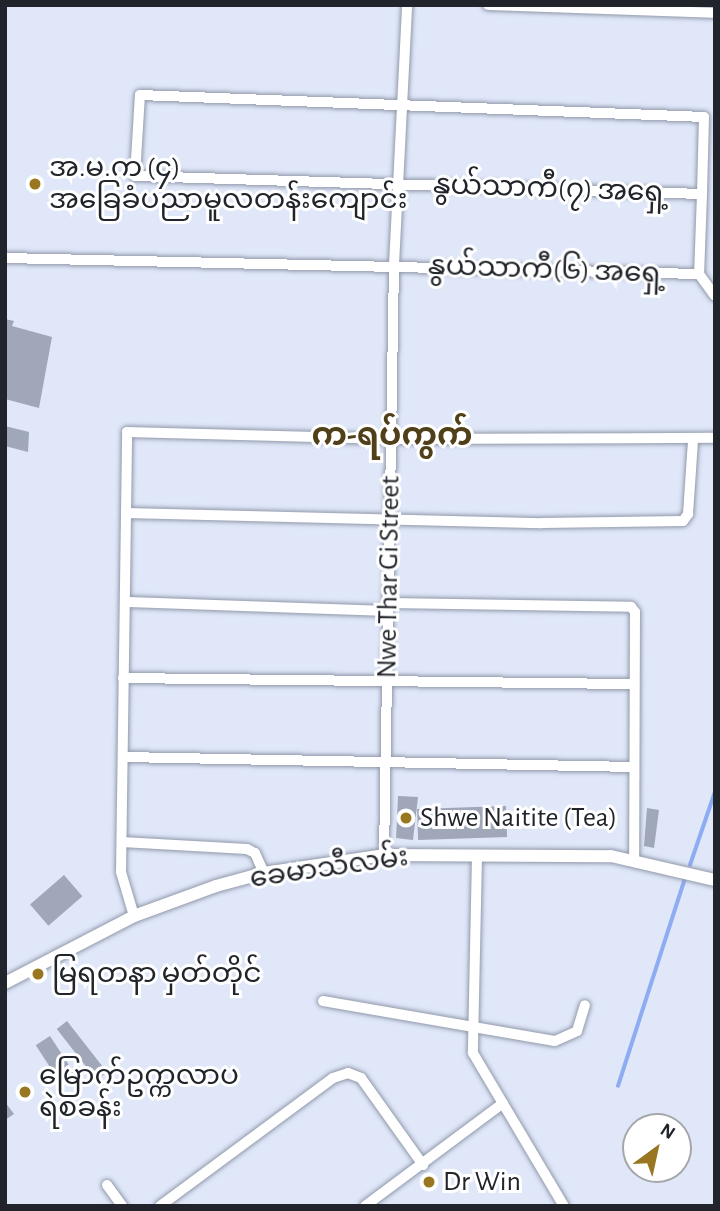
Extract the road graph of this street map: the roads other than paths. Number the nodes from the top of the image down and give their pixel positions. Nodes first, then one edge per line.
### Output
1 (407, 5) edge
2 (488, 5) edge
3 (715, 13) edge
4 (403, 107) junction
5 (399, 184) junction
6 (702, 194) junction
7 (8, 259) edge
8 (394, 265) junction
9 (699, 274) junction
10 (715, 296) edge
11 (715, 438) edge
12 (391, 439) junction
13 (693, 441) junction
14 (126, 513) junction
15 (390, 519) junction
16 (128, 602) junction
17 (389, 607) junction
18 (123, 678) junction
19 (387, 683) junction
20 (631, 684) junction
21 (123, 757) junction
22 (386, 765) junction
23 (634, 767) junction
24 (122, 842) junction
25 (384, 855) junction
26 (477, 855) junction
27 (634, 860) junction
28 (264, 873) junction
29 (715, 880) edge
30 (134, 916) junction
31 (7, 979) edge
32 (323, 1001) dead end
33 (585, 1005) dead end
34 (472, 1027) junction
35 (503, 1103) junction
36 (423, 1165) junction
37 (107, 1185) dead end
38 (561, 1202) edge
39 (122, 1206) edge
40 (160, 1206) edge
41 (365, 1206) edge
42 (548, 1206) edge

1 - 4 street, Nwe Thar Gi Street
2 - 3 street
4 - 5 street, Nwe Thar Gi Street
4 - 5 street, နွယ်သာကီ(၇) အရှေ့
4 - 6 street
5 - 6 street, နွယ်သာကီ(၇) အရှေ့
5 - 8 street, Nwe Thar Gi Street
6 - 9 street
7 - 8 street, နွယ်သာကီ(၆) အရှေ့
8 - 9 street, နွယ်သာကီ(၆) အရှေ့
8 - 12 street, Nwe Thar Gi Street
9 - 10 street
11 - 13 street
12 - 13 street
12 - 14 street
12 - 15 street, Nwe Thar Gi Street
13 - 15 street
14 - 15 street
14 - 16 street
15 - 17 street, Nwe Thar Gi Street
16 - 17 street
16 - 18 street
17 - 19 street, Nwe Thar Gi Street
17 - 20 street
18 - 19 street
18 - 21 street
19 - 20 street
19 - 22 street, Nwe Thar Gi Street
20 - 23 street
21 - 22 street
21 - 24 street
22 - 23 street
22 - 25 street, Nwe Thar Gi Street
23 - 27 street
24 - 28 street
24 - 30 street
25 - 26 main road, ခေမာသီလမ်း
25 - 28 main road, ခေမာသီလမ်း
26 - 27 main road, ခေမာသီလမ်း
26 - 34 street
27 - 29 main road, ခေမာသီလမ်း
28 - 30 main road, ခေမာသီလမ်း
30 - 31 main road, ခေမာသီလမ်း
32 - 34 street
33 - 34 street
34 - 35 street
35 - 36 street
35 - 38 street
36 - 40 street
36 - 41 street
37 - 39 street
38 - 42 street

